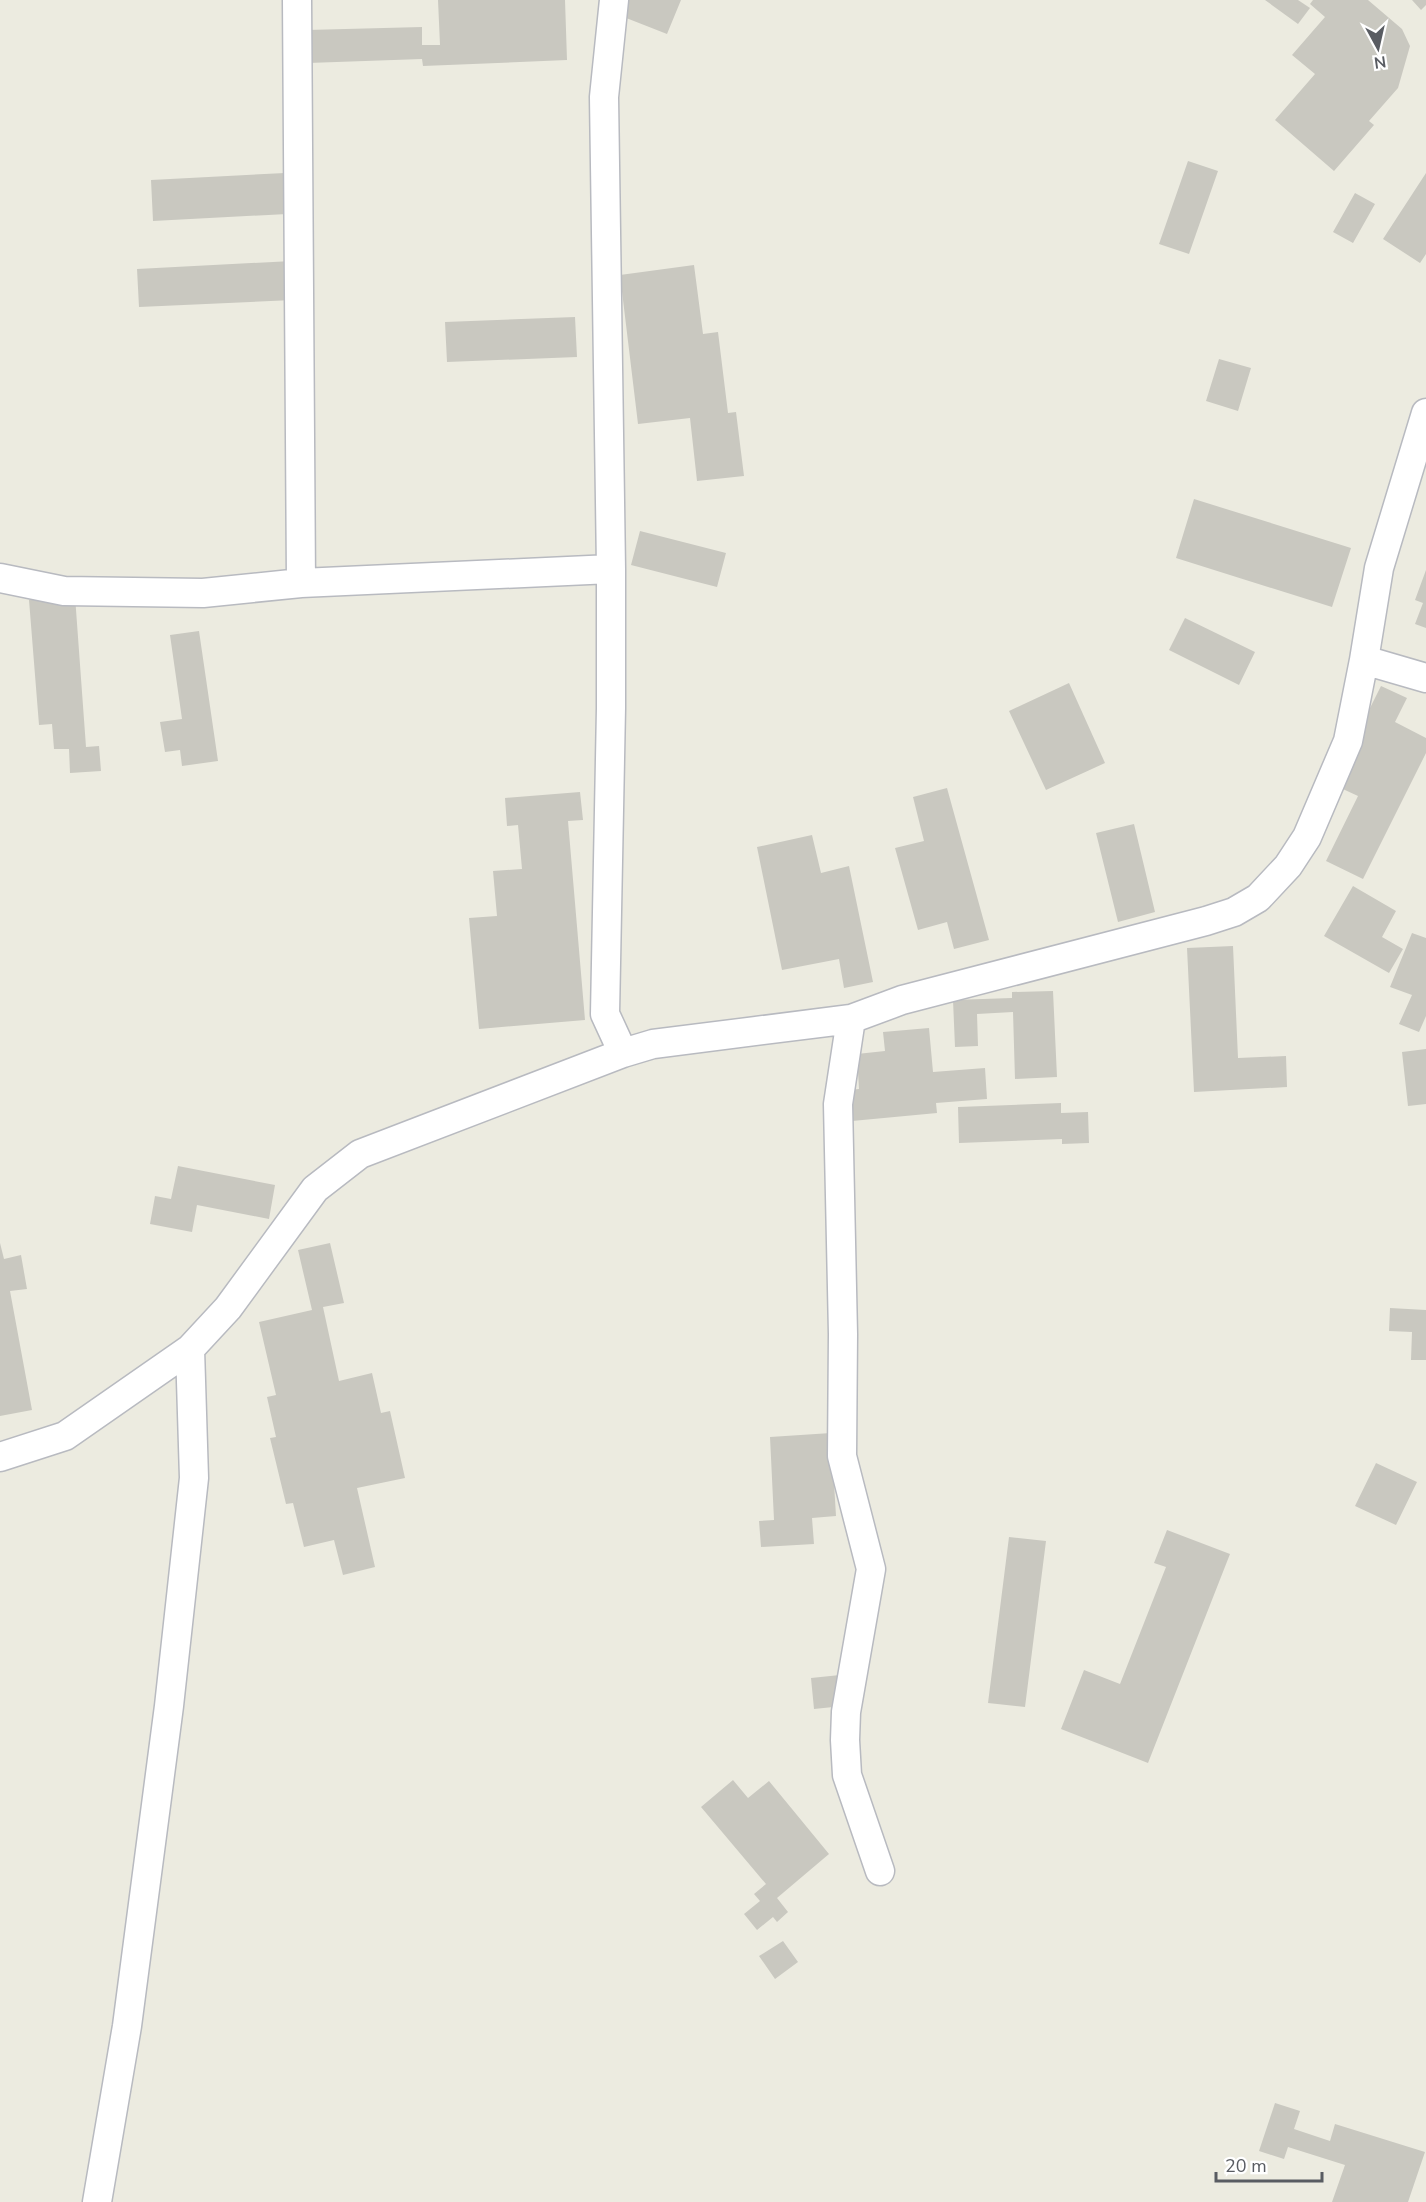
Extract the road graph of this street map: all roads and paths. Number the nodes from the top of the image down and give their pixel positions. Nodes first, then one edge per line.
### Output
1 (297, 0) edge
2 (614, 0) edge
3 (1426, 413) edge
4 (611, 569) junction
5 (0, 579) edge
6 (301, 583) junction
7 (1364, 660) junction
8 (1426, 678) edge
9 (851, 1019) junction
10 (623, 1053) junction
11 (190, 1349) junction
12 (0, 1457) edge
13 (880, 1871) dead end
14 (97, 2202) edge

1 - 6 street
2 - 4 street
3 - 7 street
4 - 6 street
4 - 10 street
5 - 6 street
7 - 8 street
7 - 9 street
9 - 10 street
9 - 13 street
10 - 11 street
11 - 12 street
11 - 14 street

